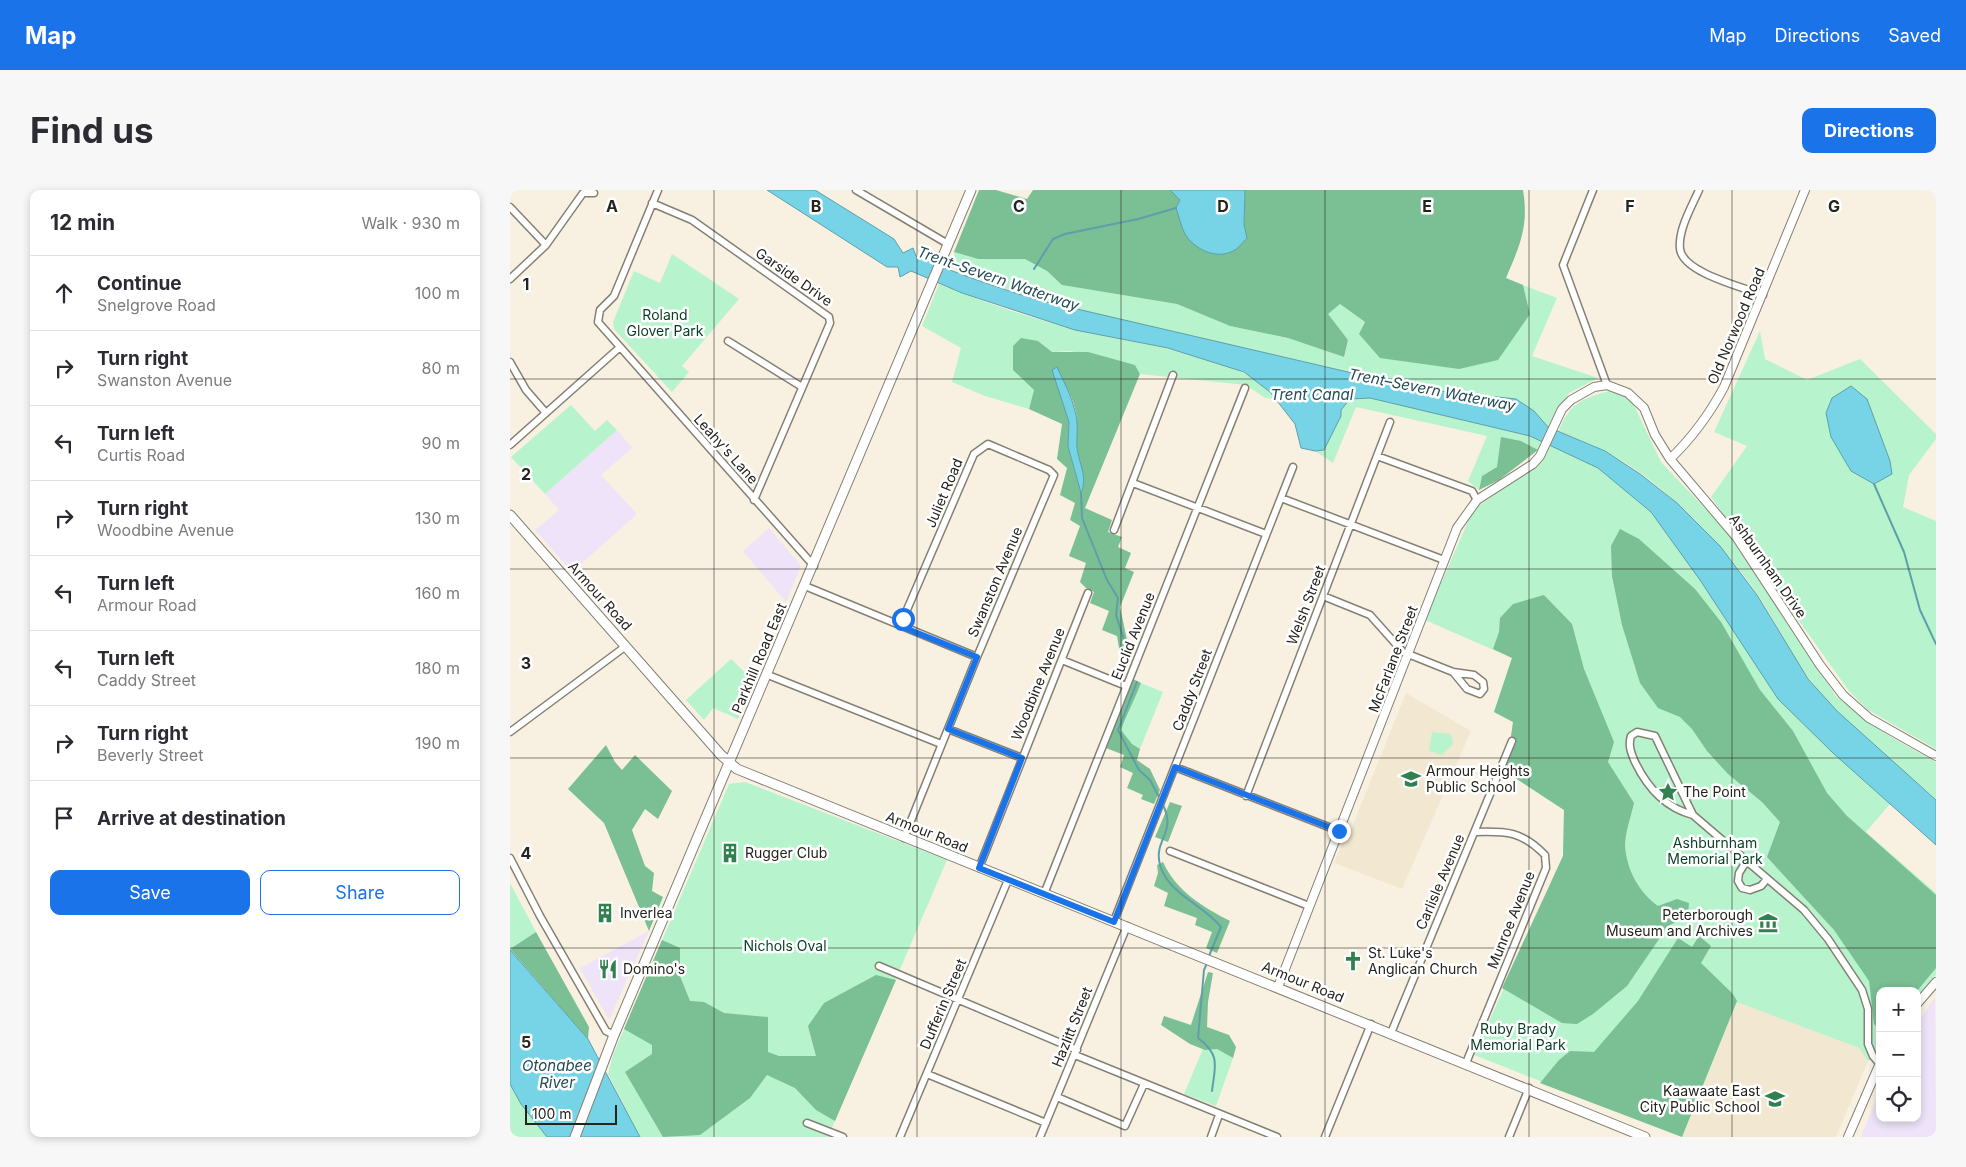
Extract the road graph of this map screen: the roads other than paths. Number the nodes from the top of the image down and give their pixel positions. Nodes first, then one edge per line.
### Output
1 (658, 190) edge
2 (856, 190) edge
3 (971, 190) edge
4 (1593, 190) edge
5 (1698, 190) edge
6 (1805, 190) edge
7 (594, 193) dead end
8 (652, 203) junction
9 (510, 207) edge
10 (948, 244) junction
11 (546, 245) junction
12 (510, 279) edge
13 (1763, 295) junction
14 (728, 341) dead end
15 (619, 348) junction
16 (510, 362) edge
17 (1173, 375) dead end
18 (1607, 385) junction
19 (802, 387) junction
20 (1245, 388) dead end
21 (546, 413) junction
22 (1390, 422) dead end
23 (510, 445) edge
24 (1377, 456) junction
25 (1670, 459) junction
26 (1293, 467) dead end
27 (1054, 476) joint
28 (1133, 483) junction
29 (1281, 498) junction
30 (754, 500) junction
31 (1477, 500) junction
32 (1197, 508) junction
33 (510, 515) edge
34 (1349, 525) junction
35 (1114, 530) dead end
36 (1266, 534) junction
37 (1444, 560) junction
38 (814, 566) junction
39 (805, 586) junction
40 (1088, 593) dead end
41 (1324, 596) junction
42 (900, 626) junction
43 (626, 646) junction
44 (1409, 654) junction
45 (977, 657) junction
46 (1062, 660) junction
47 (1453, 672) junction
48 (768, 675) junction
49 (1126, 686) junction
50 (948, 729) junction
51 (510, 732) edge
52 (1512, 741) dead end
53 (941, 744) junction
54 (1936, 756) edge
55 (1022, 758) junction
56 (729, 762) junction
57 (1175, 767) junction
58 (1246, 796) junction
59 (1693, 815) junction
60 (1339, 831) junction
61 (1475, 832) junction
62 (904, 838) junction
63 (1170, 850) dead end
64 (510, 858) edge
65 (1746, 862) junction
66 (979, 868) junction
67 (1767, 879) junction
68 (1008, 880) junction
69 (1044, 894) junction
70 (1309, 906) junction
71 (1114, 922) junction
72 (1127, 926) junction
73 (879, 966) dead end
74 (1936, 982) edge
75 (1278, 987) junction
76 (1921, 999) edge
77 (958, 1000) junction
78 (1371, 1024) junction
79 (1391, 1033) junction
80 (614, 1035) junction
81 (1076, 1052) junction
82 (1876, 1059) edge
83 (1466, 1063) junction
84 (1876, 1072) edge
85 (927, 1074) junction
86 (1144, 1084) junction
87 (1528, 1088) junction
88 (1056, 1097) junction
89 (1219, 1115) junction
90 (807, 1122) dead end
91 (1046, 1123) junction
92 (575, 1137) edge
93 (843, 1137) edge
94 (900, 1137) edge
95 (1040, 1137) edge
96 (1211, 1137) edge
97 (1277, 1137) edge
98 (1325, 1137) edge
99 (1509, 1137) edge
100 (1645, 1137) edge
101 (1848, 1137) edge

1 - 8 street
2 - 10 street
3 - 10 main road
4 - 18 street
5 - 13 street
6 - 13 street, Old Norwood Road
7 - 11 street
8 - 15 street, Leahy's Lane
8 - 19 street, Garside Drive
9 - 11 street
10 - 38 main road, Parkhill Road East
11 - 12 street
13 - 25 street, Old Norwood Road
14 - 19 street
15 - 21 street
15 - 30 street, Leahy's Lane
16 - 21 street
17 - 28 street
18 - 25 street, Ashburnham Drive
18 - 31 street, McFarlane Street
19 - 30 street, Garside Drive
20 - 32 street, Euclid Avenue
21 - 23 street
22 - 24 street, Welsh Street
24 - 31 street
24 - 34 street, Welsh Street
25 - 54 street, Ashburnham Drive
26 - 29 street, Caddy Street
27 - 42 street, Juliet Road
27 - 45 street, Swanston Avenue
28 - 32 street
28 - 35 street
29 - 34 street
29 - 36 street, Caddy Street
30 - 38 street, Leahy's Lane
31 - 37 street, McFarlane Street
32 - 36 street
32 - 49 street, Euclid Avenue
33 - 43 main road, Armour Road
34 - 37 street
34 - 41 street, Welsh Street
36 - 57 street, Caddy Street
37 - 44 street, McFarlane Street
38 - 39 main road, Parkhill Road East
39 - 42 street
39 - 48 main road, Parkhill Road East
40 - 46 street, Woodbine Avenue
41 - 44 street
41 - 58 street, Welsh Street
42 - 45 street
43 - 51 street
43 - 56 main road, Armour Road
44 - 47 street
44 - 60 street, McFarlane Street
45 - 50 street, Swanston Avenue
46 - 49 street
46 - 55 street, Woodbine Avenue
47 - 47 street
48 - 53 street
48 - 56 main road, Parkhill Road East
49 - 69 street, Euclid Avenue
50 - 53 street, Swanston Avenue
50 - 55 street
52 - 61 street, Carlisle Avenue
53 - 62 street, Swanston Avenue
55 - 66 street, Woodbine Avenue
56 - 62 main road, Armour Road
56 - 80 main road, Parkhill Road East
57 - 58 street
57 - 71 street, Caddy Street
58 - 60 street
59 - 59 street
59 - 65 street
60 - 70 street, McFarlane Street
61 - 79 street, Carlisle Avenue
61 - 83 street, Munroe Avenue
62 - 66 main road, Armour Road
63 - 70 street
64 - 80 street
65 - 67 street
65 - 67 street
66 - 68 main road, Armour Road
67 - 82 street
68 - 69 main road, Armour Road
68 - 77 street, Dufferin Street
69 - 71 main road, Armour Road
70 - 75 street, McFarlane Street
71 - 72 main road, Armour Road
72 - 75 main road, Armour Road
72 - 81 street, Hazlitt Street
73 - 77 street
74 - 76 street
75 - 78 main road, Armour Road
77 - 81 street
77 - 85 street, Dufferin Street
78 - 79 main road, Armour Road
78 - 98 street
79 - 83 main road, Armour Road
80 - 92 main road, Parkhill Road East
81 - 86 street
81 - 88 street, Hazlitt Street
83 - 87 main road, Armour Road
84 - 101 street
85 - 91 street
85 - 94 street, Dufferin Street
86 - 88 street
86 - 89 street
87 - 99 street
87 - 100 main road, Armour Road
88 - 91 street, Hazlitt Street
89 - 96 street
89 - 97 street
90 - 93 street
91 - 95 street, Hazlitt Street

